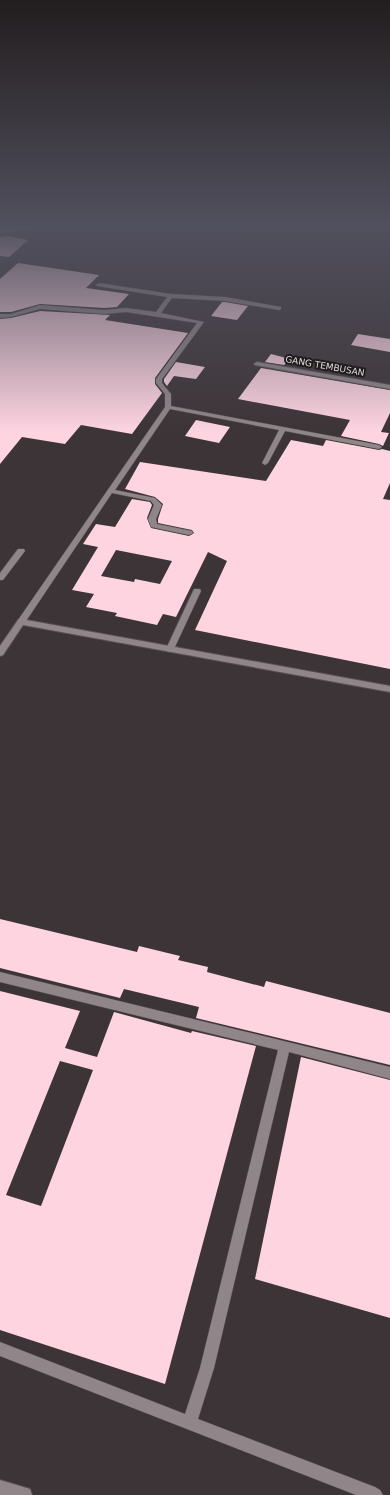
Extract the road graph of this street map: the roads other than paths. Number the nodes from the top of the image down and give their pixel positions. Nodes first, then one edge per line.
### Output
1 (150, 293) edge
2 (171, 296) junction
3 (280, 308) dead end
4 (157, 314) junction
5 (0, 316) edge
6 (257, 364) dead end
7 (390, 386) edge
8 (168, 407) junction
9 (283, 428) junction
10 (379, 447) dead end
11 (265, 463) dead end
12 (111, 491) junction
13 (189, 533) dead end
14 (21, 551) dead end
15 (0, 578) edge
16 (197, 590) dead end
17 (21, 622) junction
18 (170, 649) junction
19 (0, 653) edge
20 (390, 689) edge
21 (0, 977) edge
22 (285, 1046) junction
23 (390, 1073) edge
24 (0, 1349) edge
25 (189, 1423) junction
26 (0, 1488) edge
27 (24, 1495) edge
28 (375, 1495) edge

1 - 2 lane
2 - 3 lane
2 - 4 lane
4 - 5 lane
4 - 8 lane
6 - 7 street, GANG TEMBUSAN
8 - 9 lane
8 - 12 lane
9 - 10 lane
9 - 11 lane
12 - 13 lane
12 - 17 lane
14 - 15 lane
16 - 18 lane
17 - 18 street
17 - 19 street
18 - 20 street
21 - 22 lane
22 - 23 lane
22 - 25 lane
24 - 25 lane
25 - 28 lane
26 - 27 street

